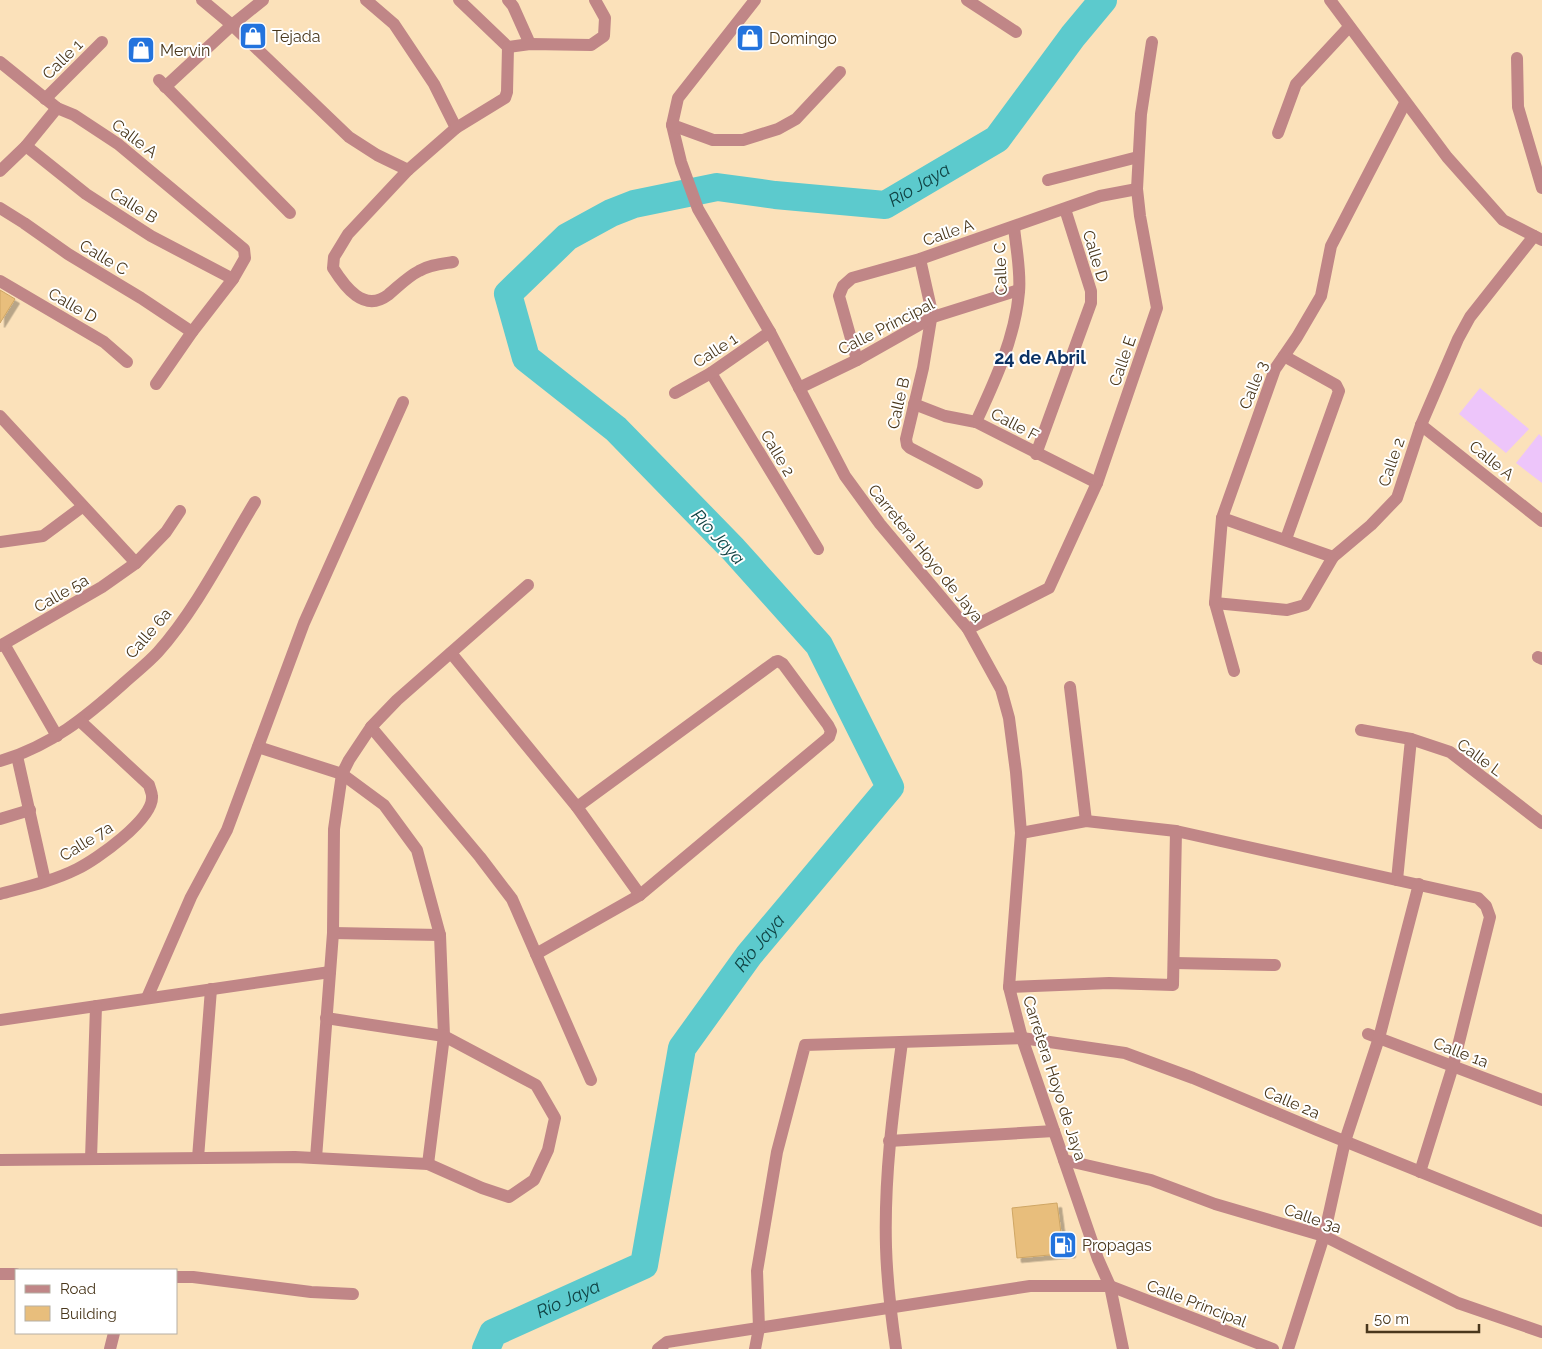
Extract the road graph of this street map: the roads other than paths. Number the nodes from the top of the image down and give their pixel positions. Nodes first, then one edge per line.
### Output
1 (202, 0) edge
2 (262, 0) edge
3 (366, 0) edge
4 (459, 0) edge
5 (508, 0) edge
6 (595, 0) edge
7 (755, 0) edge
8 (967, 0) edge
9 (1330, 0) edge
10 (232, 25) junction
11 (1349, 27) junction
12 (1016, 32) dead end
13 (102, 42) dead end
14 (1152, 42) dead end
15 (530, 44) junction
16 (508, 47) junction
17 (1517, 58) dead end
18 (0, 62) edge
19 (840, 72) dead end
20 (45, 99) junction
21 (1405, 103) junction
22 (57, 108) junction
23 (672, 124) junction
24 (456, 128) junction
25 (1278, 133) dead end
26 (26, 146) junction
27 (1138, 157) junction
28 (408, 170) junction
29 (0, 171) edge
30 (1048, 180) dead end
31 (1542, 188) edge
32 (1137, 189) junction
33 (0, 208) edge
34 (1065, 209) junction
35 (290, 213) dead end
36 (1014, 227) junction
37 (1538, 238) edge
38 (920, 259) junction
39 (453, 262) dead end
40 (233, 279) junction
41 (0, 281) edge
42 (1019, 290) junction
43 (932, 318) junction
44 (192, 332) junction
45 (770, 332) junction
46 (1284, 356) junction
47 (857, 360) junction
48 (127, 362) dead end
49 (711, 373) junction
50 (156, 384) dead end
51 (799, 388) junction
52 (675, 393) dead end
53 (403, 402) dead end
54 (914, 404) junction
55 (0, 416) edge
56 (976, 422) junction
57 (1422, 425) junction
58 (1036, 454) junction
59 (977, 482) dead end
60 (1097, 483) junction
61 (255, 502) dead end
62 (82, 506) junction
63 (180, 511) dead end
64 (1222, 518) junction
65 (1542, 521) edge
66 (1286, 539) junction
67 (0, 542) edge
68 (818, 549) dead end
69 (1333, 557) junction
70 (136, 563) junction
71 (528, 585) dead end
72 (1215, 603) junction
73 (968, 629) junction
74 (2, 645) edge
75 (451, 653) junction
76 (1234, 671) dead end
77 (1070, 687) dead end
78 (80, 721) junction
79 (372, 726) junction
80 (1361, 730) dead end
81 (57, 736) junction
82 (1411, 739) junction
83 (258, 747) junction
84 (17, 756) junction
85 (0, 761) edge
86 (342, 774) junction
87 (576, 807) junction
88 (30, 810) junction
89 (0, 819) edge
90 (1086, 821) junction
91 (1542, 823) edge
92 (1176, 831) junction
93 (1021, 833) junction
94 (1397, 880) junction
95 (45, 881) junction
96 (1419, 884) junction
97 (0, 894) edge
98 (640, 895) junction
99 (333, 934) junction
100 (440, 935) junction
101 (536, 954) junction
102 (1175, 963) junction
103 (1275, 965) dead end
104 (330, 972) junction
105 (1009, 987) junction
106 (211, 989) junction
107 (147, 998) junction
108 (96, 1006) junction
109 (326, 1018) junction
110 (0, 1020) edge
111 (444, 1036) junction
112 (1374, 1036) junction
113 (1022, 1038) junction
114 (902, 1042) junction
115 (1454, 1066) junction
116 (591, 1080) dead end
117 (1542, 1100) edge
118 (1054, 1131) junction
119 (889, 1141) junction
120 (1345, 1141) junction
121 (198, 1158) junction
122 (316, 1158) junction
123 (91, 1159) junction
124 (0, 1160) edge
125 (1064, 1160) junction
126 (428, 1164) junction
127 (1420, 1172) junction
128 (1542, 1221) edge
129 (1324, 1236) junction
130 (0, 1274) edge
131 (15, 1274) edge
132 (178, 1277) edge
133 (1110, 1286) junction
134 (353, 1294) dead end
135 (890, 1306) junction
136 (759, 1328) junction
137 (1542, 1332) edge
138 (114, 1334) edge
139 (1269, 1348) edge
140 (110, 1349) edge
141 (658, 1349) edge
142 (755, 1349) edge
143 (896, 1349) edge
144 (1123, 1349) edge
145 (1288, 1349) edge

1 - 10 street
2 - 10 street
3 - 24 street
4 - 16 street
5 - 15 street
6 - 15 street
7 - 23 street
8 - 12 street
9 - 11 street
10 - 28 street
10 - 35 street
11 - 21 street
11 - 25 street
13 - 20 street, Calle 1
14 - 27 street, Calle E
15 - 16 street
16 - 24 street
17 - 31 street
18 - 20 street, Calle A
19 - 23 street
20 - 22 street, Calle A
21 - 37 street
21 - 46 street, Calle 3
22 - 26 street
22 - 40 street, Calle A
23 - 45 street, Carretera Hoyo de Jaya
24 - 28 street
26 - 29 street
26 - 40 street, Calle B
27 - 30 street
27 - 32 street, Calle E
28 - 39 street
32 - 34 street, Calle A
32 - 60 street, Calle E
33 - 44 street, Calle C
34 - 36 street, Calle A
34 - 58 street, Calle D
36 - 38 street, Calle A
36 - 42 street, Calle C
37 - 57 street, Calle 2
38 - 43 street, Calle B
38 - 47 street, Calle A
40 - 44 street
41 - 48 street, Calle D
42 - 43 street, Calle Principal
42 - 56 street, Calle C
43 - 47 street, Calle Principal
43 - 54 street, Calle B
44 - 50 street
45 - 49 street, Calle 1
45 - 51 street, Carretera Hoyo de Jaya
46 - 64 street, Calle 3
46 - 66 street
47 - 51 street, Calle Principal
49 - 52 street, Calle 1
49 - 68 street, Calle 2
51 - 73 street, Carretera Hoyo de Jaya
53 - 83 street
54 - 56 street, Calle F
54 - 59 street, Calle B
55 - 62 street
56 - 58 street, Calle F
57 - 65 street, Calle A
57 - 69 street, Calle 2
58 - 60 street, Calle F
60 - 73 street, Calle E
61 - 78 street, Calle 6a
62 - 67 street
62 - 70 street
63 - 70 street, Calle 5a
64 - 66 street
64 - 72 street, Calle 3
66 - 69 street
69 - 72 street, Calle 2
70 - 74 street, Calle 5a
71 - 75 street
72 - 76 street, Calle 3
73 - 93 street, Carretera Hoyo de Jaya
74 - 81 street
75 - 79 street
75 - 87 street
77 - 90 street
78 - 81 street, Calle 6a
78 - 95 street, Calle 7a
79 - 86 street
79 - 101 street
80 - 82 street, Calle L
81 - 84 street, Calle 6a
82 - 91 street, Calle L
82 - 94 street
83 - 86 street
83 - 107 street
84 - 85 street, Calle 6a
84 - 88 street
86 - 99 street
86 - 100 street
87 - 98 street
87 - 98 street
88 - 89 street
88 - 95 street
90 - 92 street
90 - 93 street
92 - 94 street
92 - 102 street
93 - 105 street, Carretera Hoyo de Jaya
94 - 96 street
95 - 97 street, Calle 7a
96 - 112 street
96 - 115 street
98 - 101 street
99 - 100 street
99 - 104 street
100 - 111 street
101 - 116 street
102 - 103 street
102 - 105 street
104 - 106 street
104 - 109 street
105 - 113 street, Carretera Hoyo de Jaya
106 - 107 street
106 - 121 street
107 - 108 street
108 - 110 street
108 - 123 street
109 - 111 street
109 - 122 street
111 - 126 street
111 - 126 street
112 - 115 street, Calle 1a
112 - 120 street
113 - 114 street, Calle 2a
113 - 118 street, Carretera Hoyo de Jaya
113 - 120 street, Calle 2a
114 - 119 street
114 - 136 street, Calle 2a
115 - 117 street, Calle 1a
115 - 127 street
118 - 119 street
118 - 125 street, Carretera Hoyo de Jaya
119 - 135 street
120 - 127 street, Calle 2a
120 - 129 street
121 - 122 street
121 - 123 street
122 - 126 street
123 - 124 street
125 - 129 street, Calle 3a
125 - 133 street, Carretera Hoyo de Jaya
127 - 128 street, Calle 2a
129 - 137 street, Calle 3a
129 - 145 street
130 - 131 street
132 - 134 street
133 - 135 street
133 - 139 street, Calle Principal
133 - 144 street, Carretera Hoyo de Jaya
135 - 136 street
135 - 143 street
136 - 141 street
136 - 142 street
138 - 140 street

